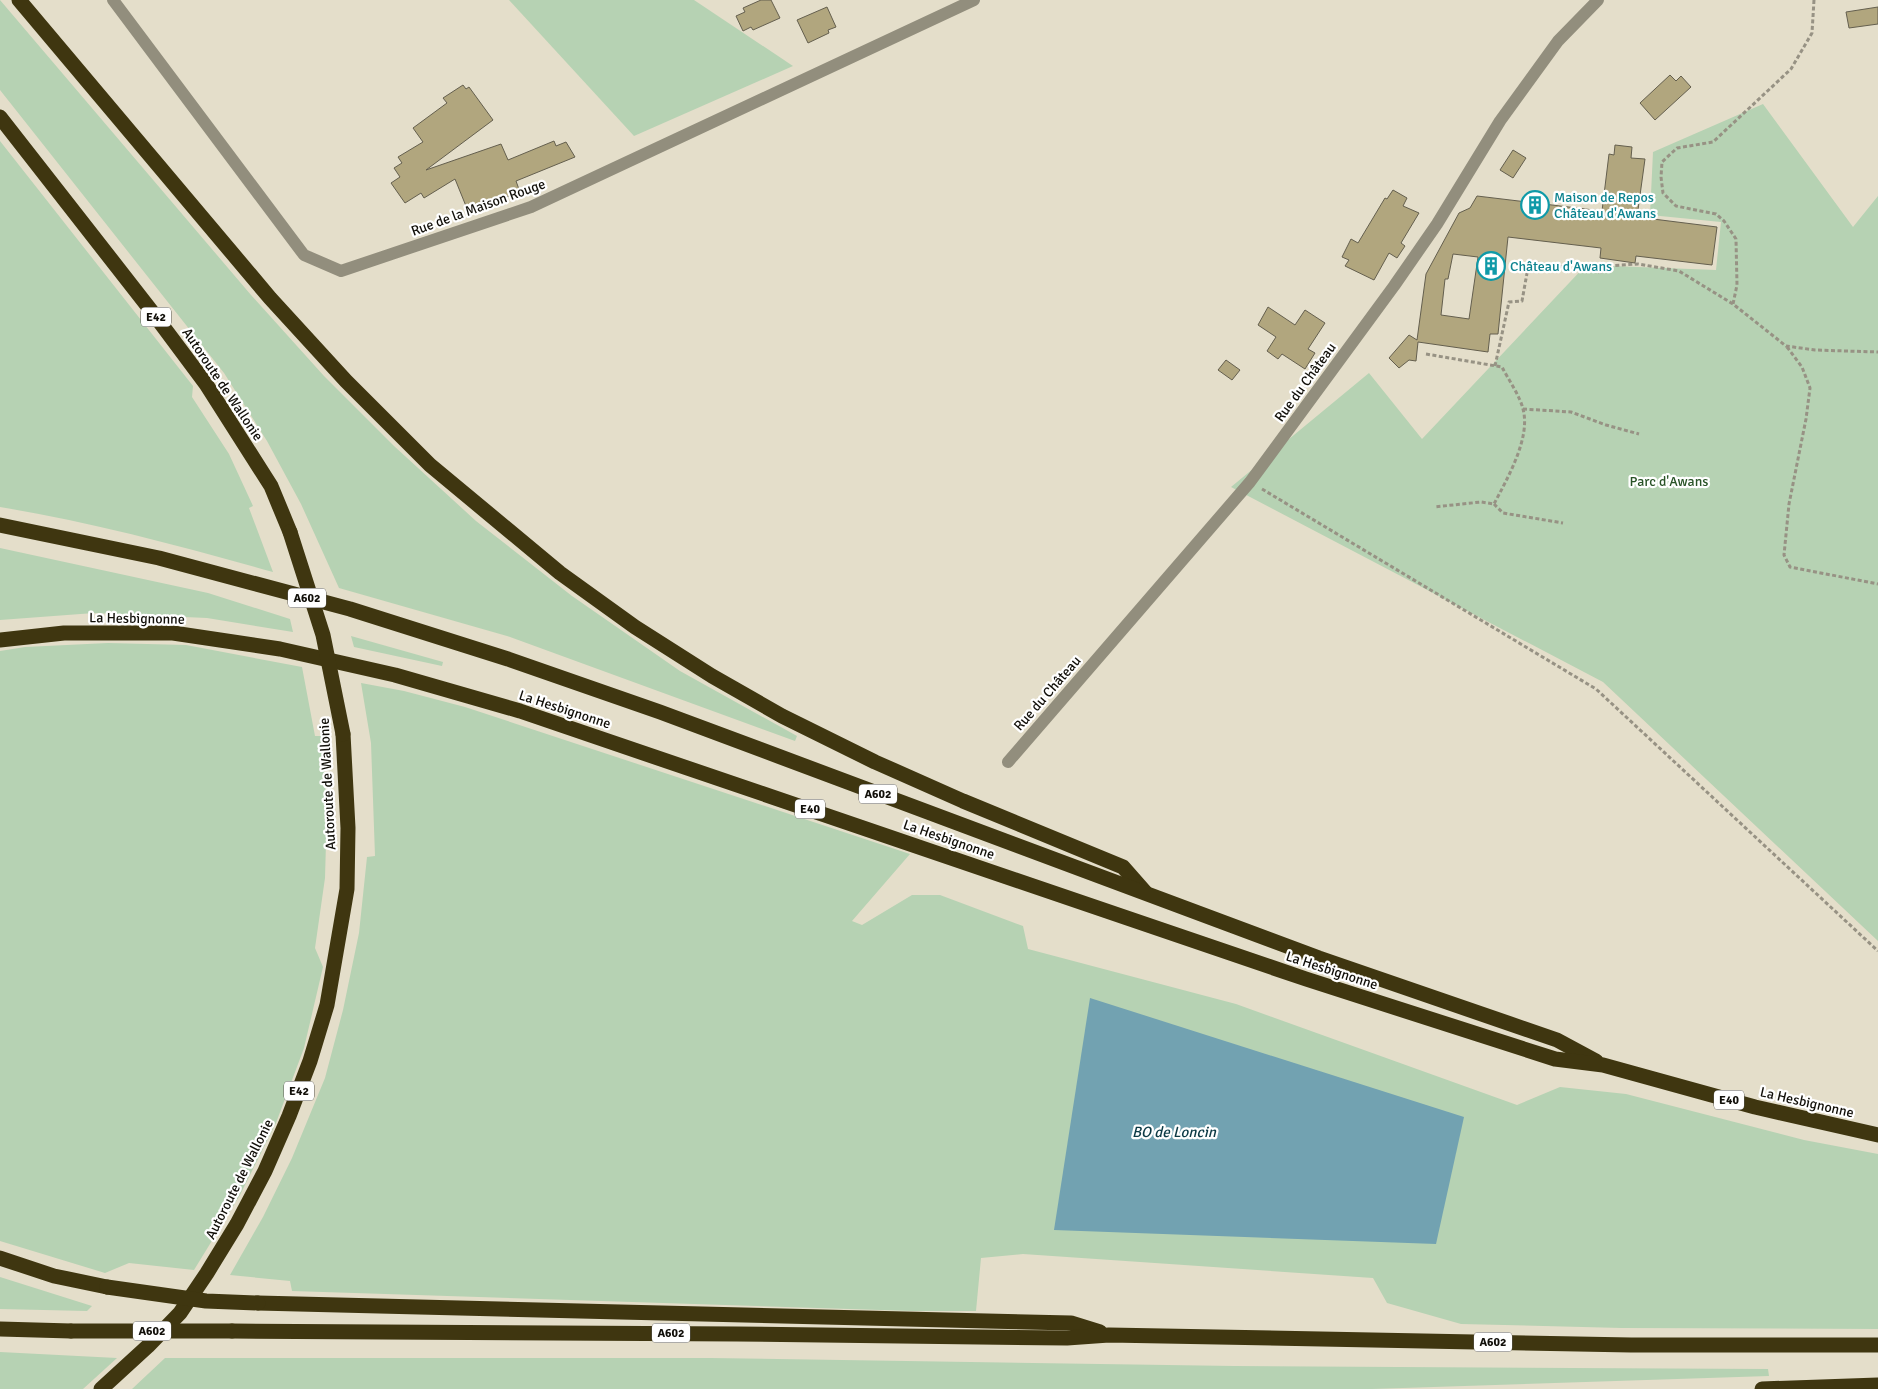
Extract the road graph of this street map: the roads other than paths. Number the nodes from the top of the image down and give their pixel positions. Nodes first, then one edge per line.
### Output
1 (19, 0) edge
2 (114, 0) edge
3 (974, 0) edge
4 (1598, 0) edge
5 (0, 117) edge
6 (0, 525) edge
7 (0, 640) edge
8 (1008, 762) dead end
9 (1148, 894) junction
10 (1604, 1065) junction
11 (1878, 1135) edge
12 (0, 1258) edge
13 (0, 1329) edge
14 (1109, 1335) junction
15 (1878, 1345) edge
16 (1878, 1385) edge
17 (101, 1389) edge
18 (1762, 1389) edge

1 - 9 highway
2 - 3 street, Rue de la Maison Rouge
4 - 8 street, Rue du Château
5 - 17 highway, Autoroute de Wallonie / E42, bridge
6 - 9 highway, A602
7 - 10 highway, La Hesbignonne / E40
9 - 10 highway
10 - 11 highway, La Hesbignonne / E40
12 - 14 highway, bridge
13 - 14 highway, A602, bridge
14 - 15 highway, A602
16 - 18 highway

